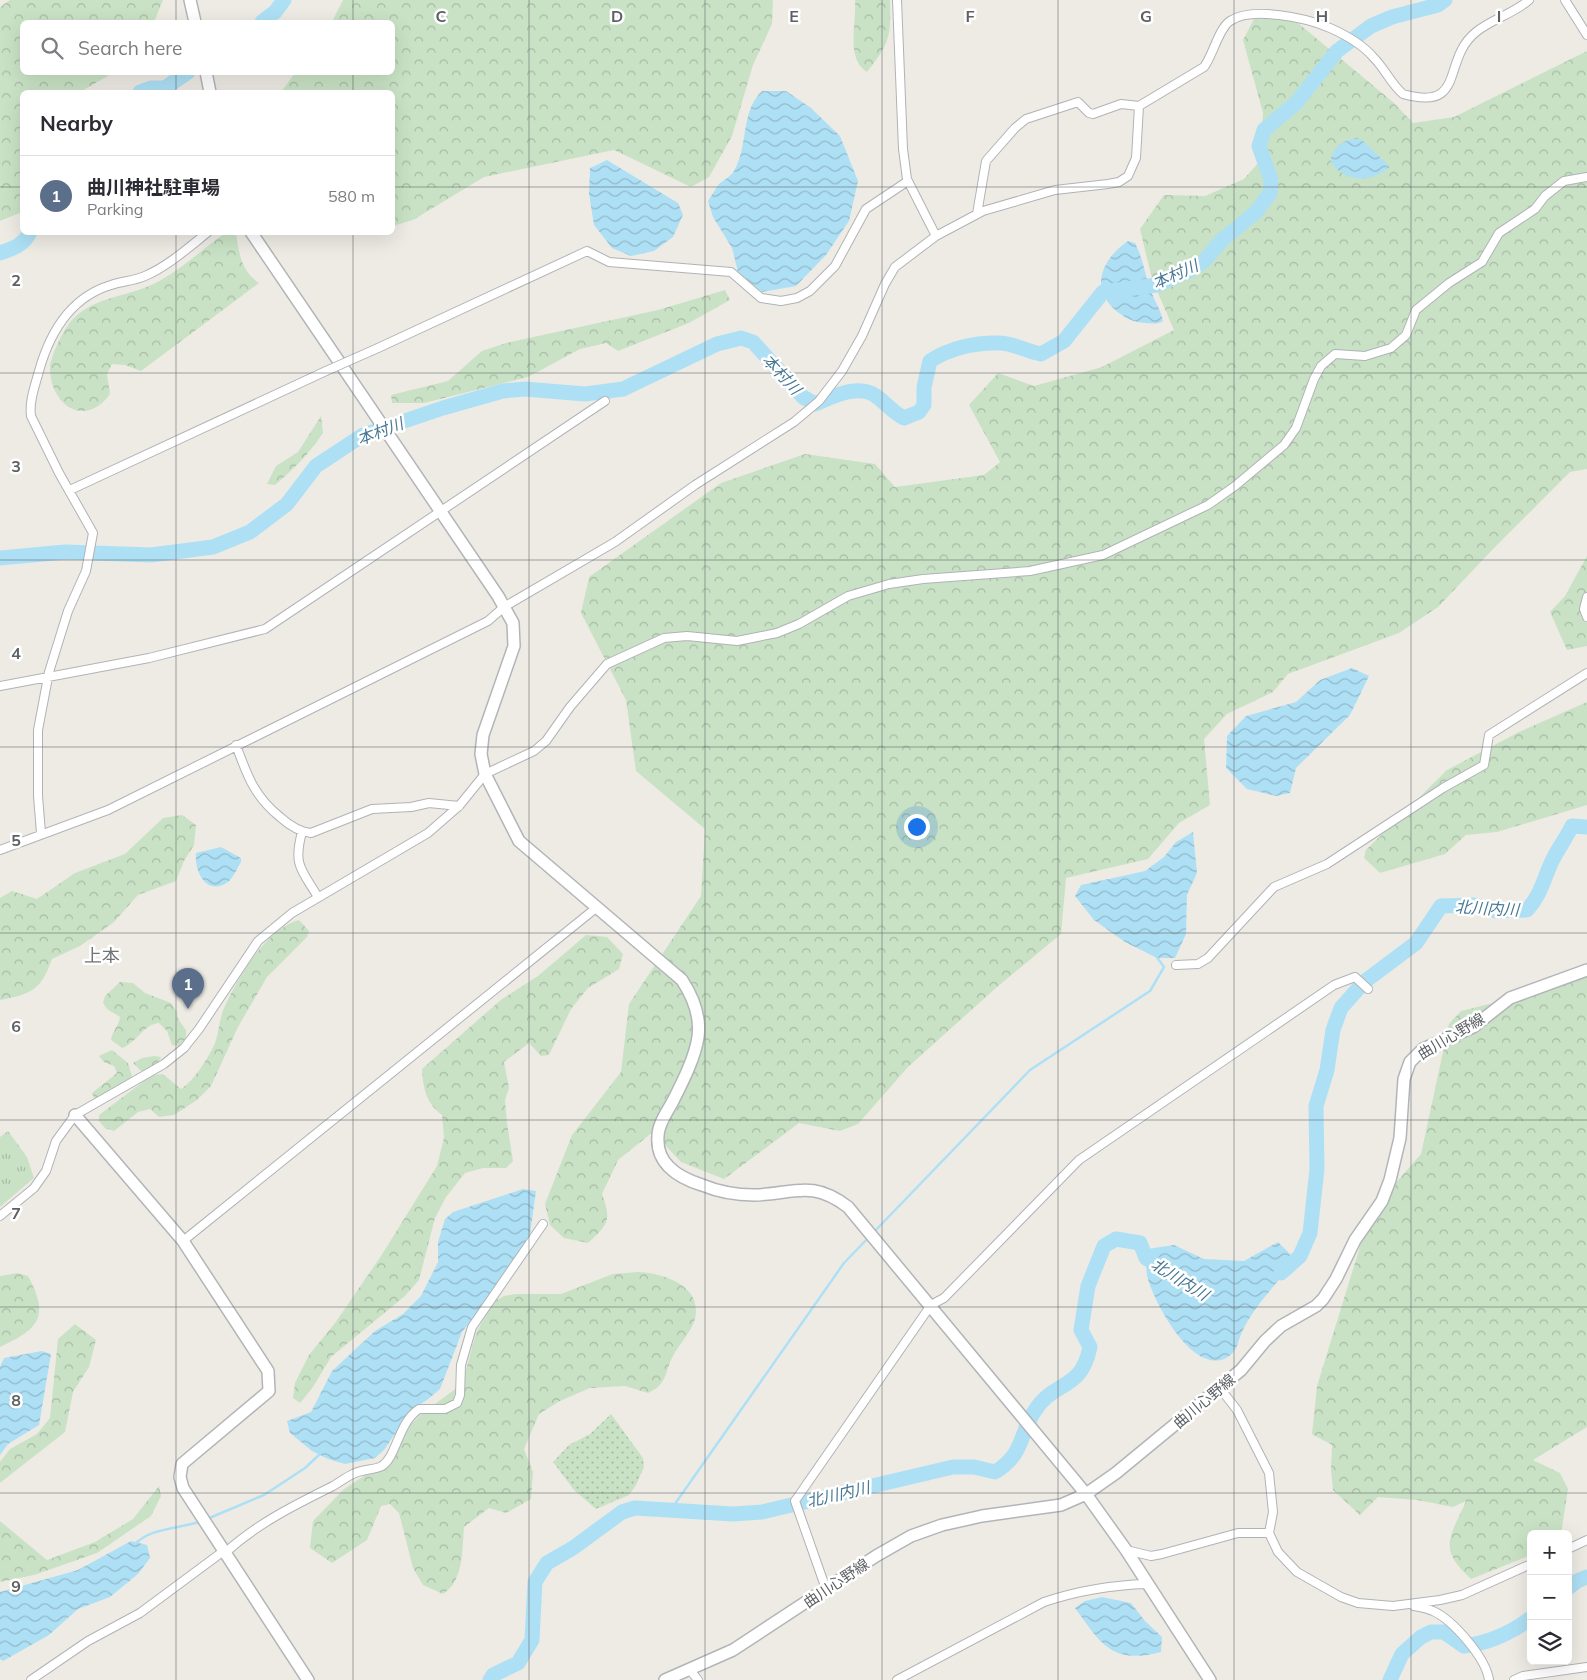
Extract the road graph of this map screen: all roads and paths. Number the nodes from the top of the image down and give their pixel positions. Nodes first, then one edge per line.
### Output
1 (190, 0) edge
2 (897, 0) edge
3 (1529, 0) edge
4 (1565, 0) edge
5 (195, 20) edge
6 (1587, 35) edge
7 (207, 75) edge
8 (210, 90) edge
9 (1140, 106) junction
10 (1587, 177) edge
11 (908, 181) junction
12 (977, 214) junction
13 (204, 235) edge
14 (253, 235) edge
15 (936, 236) junction
16 (605, 401) dead end
17 (70, 490) junction
18 (440, 510) junction
19 (1587, 597) edge
20 (504, 606) junction
21 (1587, 618) edge
22 (1587, 673) edge
23 (48, 677) junction
24 (0, 686) edge
25 (236, 745) junction
26 (485, 774) junction
27 (458, 806) junction
28 (302, 832) junction
29 (41, 833) junction
30 (0, 850) edge
31 (318, 897) junction
32 (596, 908) junction
33 (1176, 965) dead end
34 (1587, 970) edge
35 (1368, 989) dead end
36 (75, 1115) junction
37 (0, 1216) edge
38 (543, 1224) dead end
39 (183, 1241) junction
40 (932, 1305) junction
41 (1219, 1387) junction
42 (1086, 1494) junction
43 (1269, 1533) junction
44 (1587, 1540) edge
45 (1572, 1547) edge
46 (1126, 1550) junction
47 (225, 1551) junction
48 (1527, 1566) edge
49 (1147, 1584) junction
50 (826, 1589) junction
51 (1407, 1604) junction
52 (1587, 1667) edge
53 (690, 1670) junction
54 (31, 1680) edge
55 (308, 1680) edge
56 (664, 1680) edge
57 (698, 1680) edge
58 (897, 1680) edge
59 (1210, 1680) edge
60 (1489, 1680) edge
61 (1514, 1680) edge

1 - 5 street
2 - 11 street
3 - 9 street
4 - 6 street
7 - 8 street
9 - 12 street
9 - 12 street
10 - 26 street
11 - 15 street
11 - 17 street, bridge
12 - 15 street
13 - 17 street
14 - 18 street
15 - 20 street
16 - 18 street
17 - 23 street
18 - 20 street
18 - 23 street
19 - 21 street
20 - 25 street
20 - 26 street
22 - 33 street
23 - 24 street
23 - 29 street
25 - 28 street
25 - 29 street
26 - 27 street
26 - 32 street
27 - 28 street
27 - 31 street
28 - 31 street
29 - 30 street
31 - 36 street
32 - 39 street
32 - 40 street
34 - 41 street, 曲川心野線
35 - 40 street
36 - 37 street
36 - 39 street
38 - 47 street
39 - 47 street
40 - 42 street
40 - 50 street
41 - 42 street, 曲川心野線
41 - 43 street
42 - 46 street
42 - 50 street, 曲川心野線
43 - 46 street
43 - 51 street
44 - 45 street
46 - 49 street
47 - 54 street
47 - 55 street
48 - 51 street
49 - 58 street
49 - 59 street
50 - 53 street, 曲川心野線
51 - 60 street
52 - 61 street
53 - 56 street, 曲川心野線
53 - 57 street

